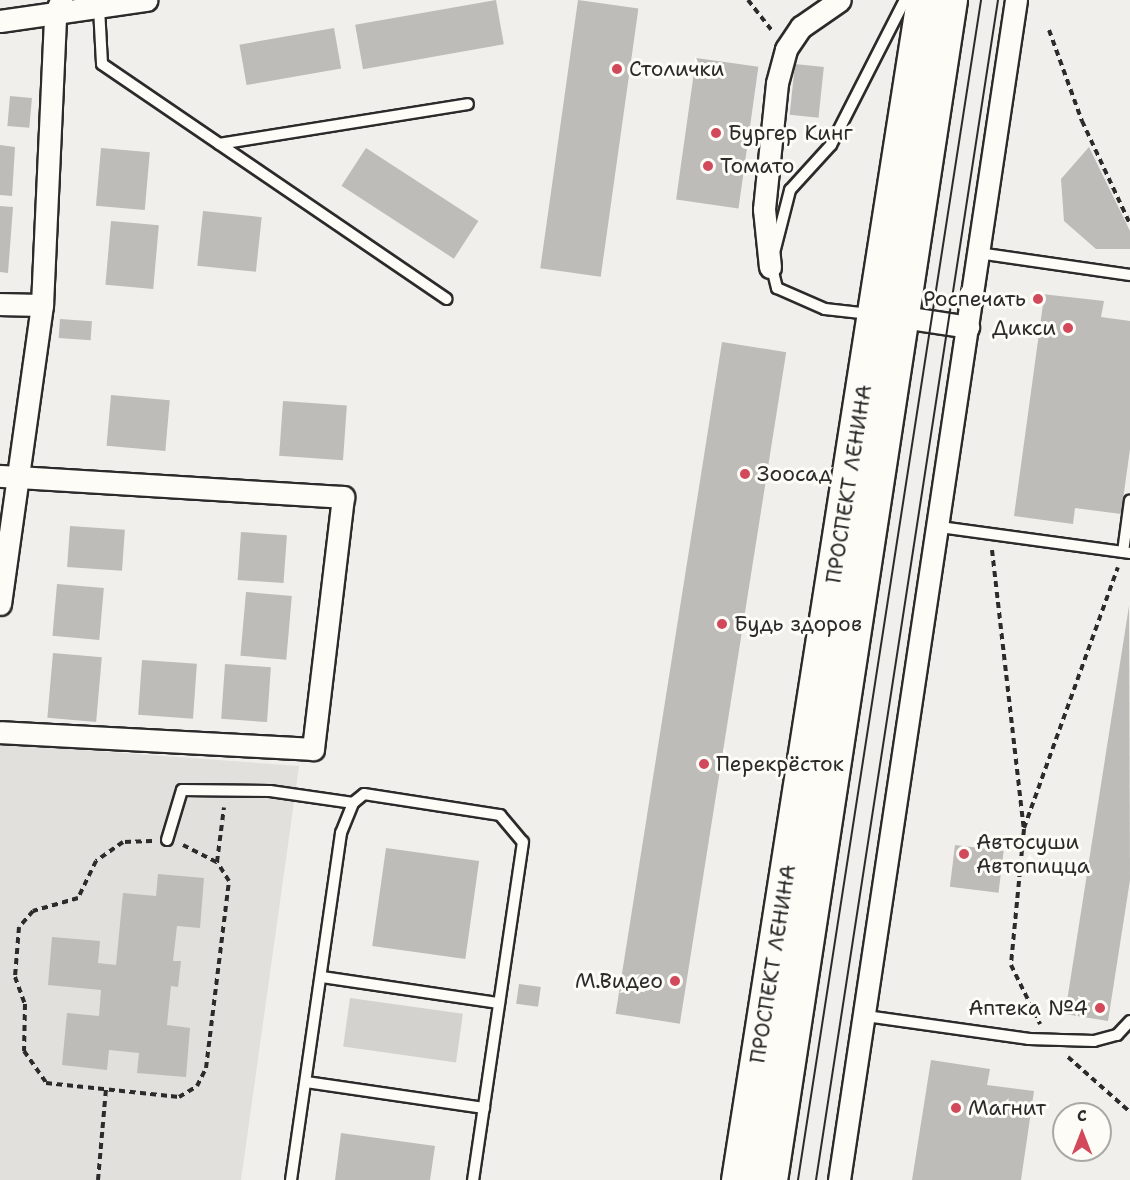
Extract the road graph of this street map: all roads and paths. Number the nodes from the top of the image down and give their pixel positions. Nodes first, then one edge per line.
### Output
1 (146, 0) edge
2 (748, 0) edge
3 (840, 0) edge
4 (905, 0) edge
5 (923, 0) edge
6 (950, 0) edge
7 (1016, 0) edge
8 (58, 8) edge
9 (99, 8) junction
10 (0, 21) edge
11 (1049, 30) dead end
12 (786, 49) junction
13 (468, 104) dead end
14 (219, 144) junction
15 (1130, 224) edge
16 (978, 253) junction
17 (770, 267) junction
18 (1130, 275) edge
19 (446, 299) dead end
20 (0, 304) edge
21 (42, 305) junction
22 (889, 316) junction
23 (968, 327) junction
24 (8, 476) edge
25 (1130, 500) edge
26 (940, 527) junction
27 (991, 534) junction
28 (1126, 552) edge
29 (0, 604) edge
30 (0, 732) edge
31 (226, 791) junction
32 (353, 803) junction
33 (1024, 829) junction
34 (167, 840) junction
35 (217, 862) junction
36 (322, 977) junction
37 (499, 1003) junction
38 (866, 1016) junction
39 (1130, 1021) edge
40 (1047, 1038) junction
41 (306, 1082) junction
42 (106, 1089) junction
43 (484, 1108) junction
44 (1130, 1112) edge
45 (98, 1180) edge
46 (291, 1180) edge
47 (473, 1180) edge
48 (738, 1180) edge
49 (770, 1180) edge
50 (839, 1180) edge

1 - 9 street
2 - 12 path
3 - 12 street
4 - 17 lane
5 - 22 main road, ПРОСПЕКТ ЛЕНИНА
6 - 22 main road, ПРОСПЕКТ ЛЕНИНА
7 - 16 street
8 - 9 street
8 - 10 street
8 - 21 street
9 - 14 lane
11 - 15 path
12 - 17 street
13 - 14 lane
14 - 19 lane
16 - 18 lane
16 - 23 street
17 - 22 lane
20 - 21 street
21 - 24 street
22 - 23 street
22 - 48 main road, ПРОСПЕКТ ЛЕНИНА
22 - 49 main road, ПРОСПЕКТ ЛЕНИНА
23 - 26 street
24 - 29 street
24 - 30 street
25 - 28 lane
26 - 27 lane
26 - 38 street
27 - 28 lane
27 - 33 path
28 - 33 path
31 - 32 lane
31 - 34 lane
31 - 35 path
32 - 36 lane
32 - 37 lane
33 - 40 path
34 - 35 path
34 - 42 path
35 - 42 path
36 - 37 lane
36 - 41 lane
37 - 43 lane
38 - 40 lane
38 - 50 street
39 - 40 lane
40 - 44 path
41 - 43 lane
41 - 46 lane
42 - 45 path
43 - 47 lane

